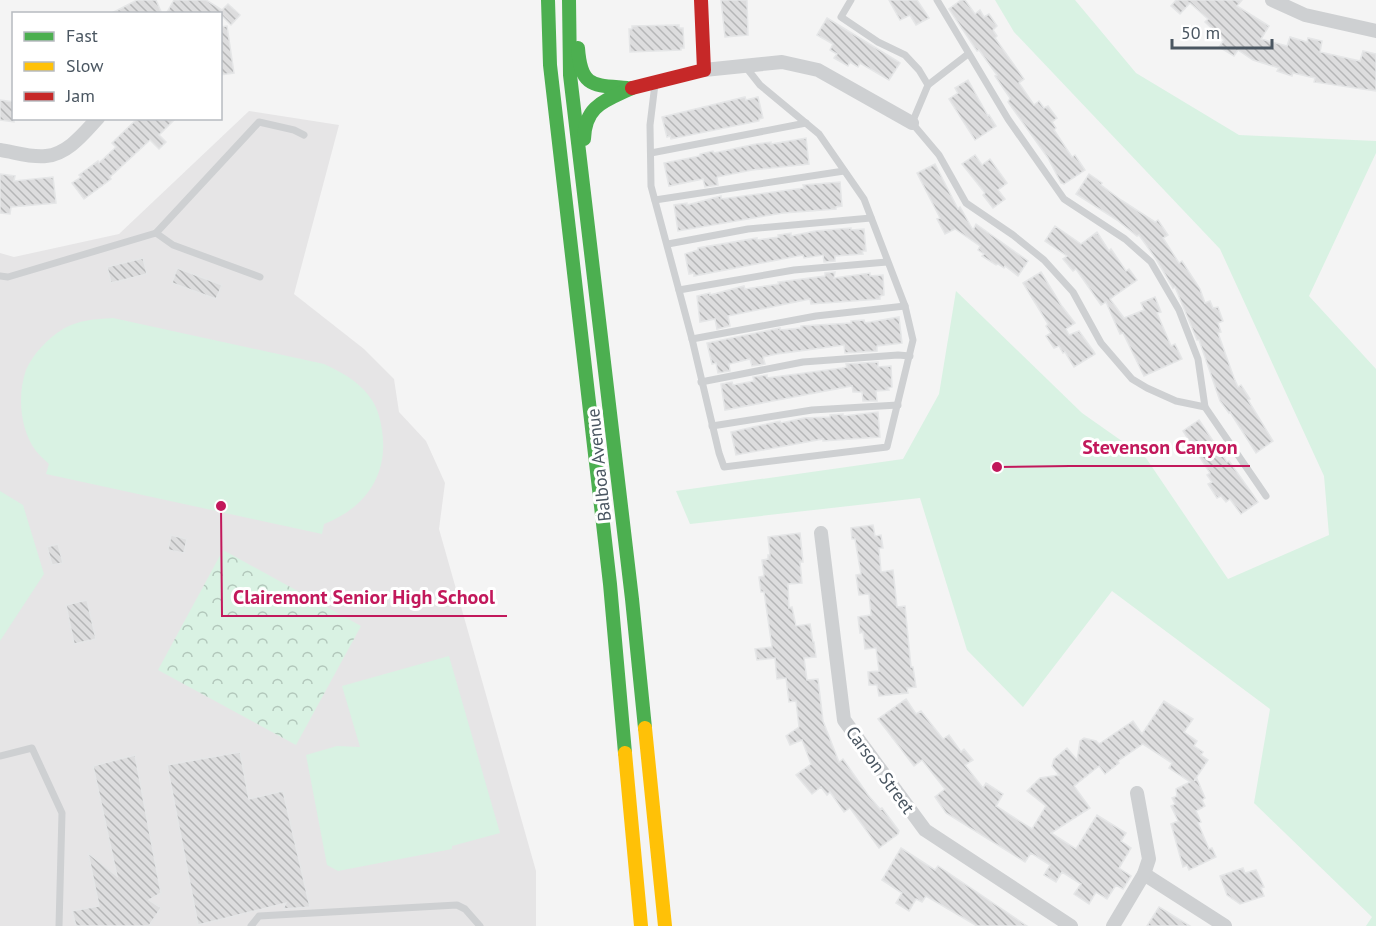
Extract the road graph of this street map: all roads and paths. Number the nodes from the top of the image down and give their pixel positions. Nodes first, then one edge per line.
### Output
1 (548, 0) edge
2 (571, 0) edge
3 (700, 0) edge
4 (851, 0) edge
5 (937, 0) edge
6 (1272, 0) edge
7 (1376, 30) edge
8 (968, 54) junction
9 (743, 64) junction
10 (704, 70) junction
11 (655, 83) junction
12 (928, 85) junction
13 (632, 88) junction
14 (97, 120) edge
15 (806, 123) junction
16 (912, 123) junction
17 (304, 135) dead end
18 (0, 150) edge
19 (651, 153) junction
20 (844, 171) junction
21 (655, 200) junction
22 (587, 209) junction
23 (871, 218) junction
24 (156, 234) junction
25 (668, 244) junction
26 (887, 262) junction
27 (0, 276) edge
28 (260, 277) dead end
29 (679, 290) junction
30 (905, 306) junction
31 (693, 339) junction
32 (909, 356) junction
33 (701, 382) junction
34 (898, 405) junction
35 (1205, 407) junction
36 (712, 426) junction
37 (1266, 496) dead end
38 (821, 533) dead end
39 (0, 756) edge
40 (1137, 793) dead end
41 (1144, 874) junction
42 (59, 926) edge
43 (251, 926) edge
44 (480, 926) edge
45 (641, 926) edge
46 (665, 926) edge
47 (1071, 926) edge
48 (1113, 926) edge
49 (1225, 926) edge

1 - 45 main road, Balboa Avenue
2 - 13 main road
2 - 22 main road, Balboa Avenue
3 - 10 main road
4 - 12 lane
5 - 8 lane
6 - 7 street
8 - 12 lane
8 - 35 lane
9 - 10 street
9 - 15 lane
9 - 16 street
10 - 11 main road
11 - 13 main road
11 - 19 lane
12 - 16 lane
13 - 22 main road
14 - 18 street
15 - 19 lane
15 - 20 lane
16 - 35 lane
17 - 24 lane
19 - 21 lane
20 - 21 lane
20 - 23 lane
21 - 25 lane
22 - 46 main road, Balboa Avenue
23 - 25 lane
23 - 26 lane
24 - 27 lane
24 - 28 lane
25 - 29 lane
26 - 29 lane
26 - 30 lane
29 - 31 lane
30 - 31 lane
30 - 32 lane
31 - 33 lane
32 - 33 lane
32 - 34 lane
33 - 36 lane
34 - 36 lane
34 - 36 lane
35 - 37 lane
38 - 47 street, Carson Street
39 - 42 lane
40 - 41 street
41 - 48 street
41 - 49 street
43 - 44 lane

